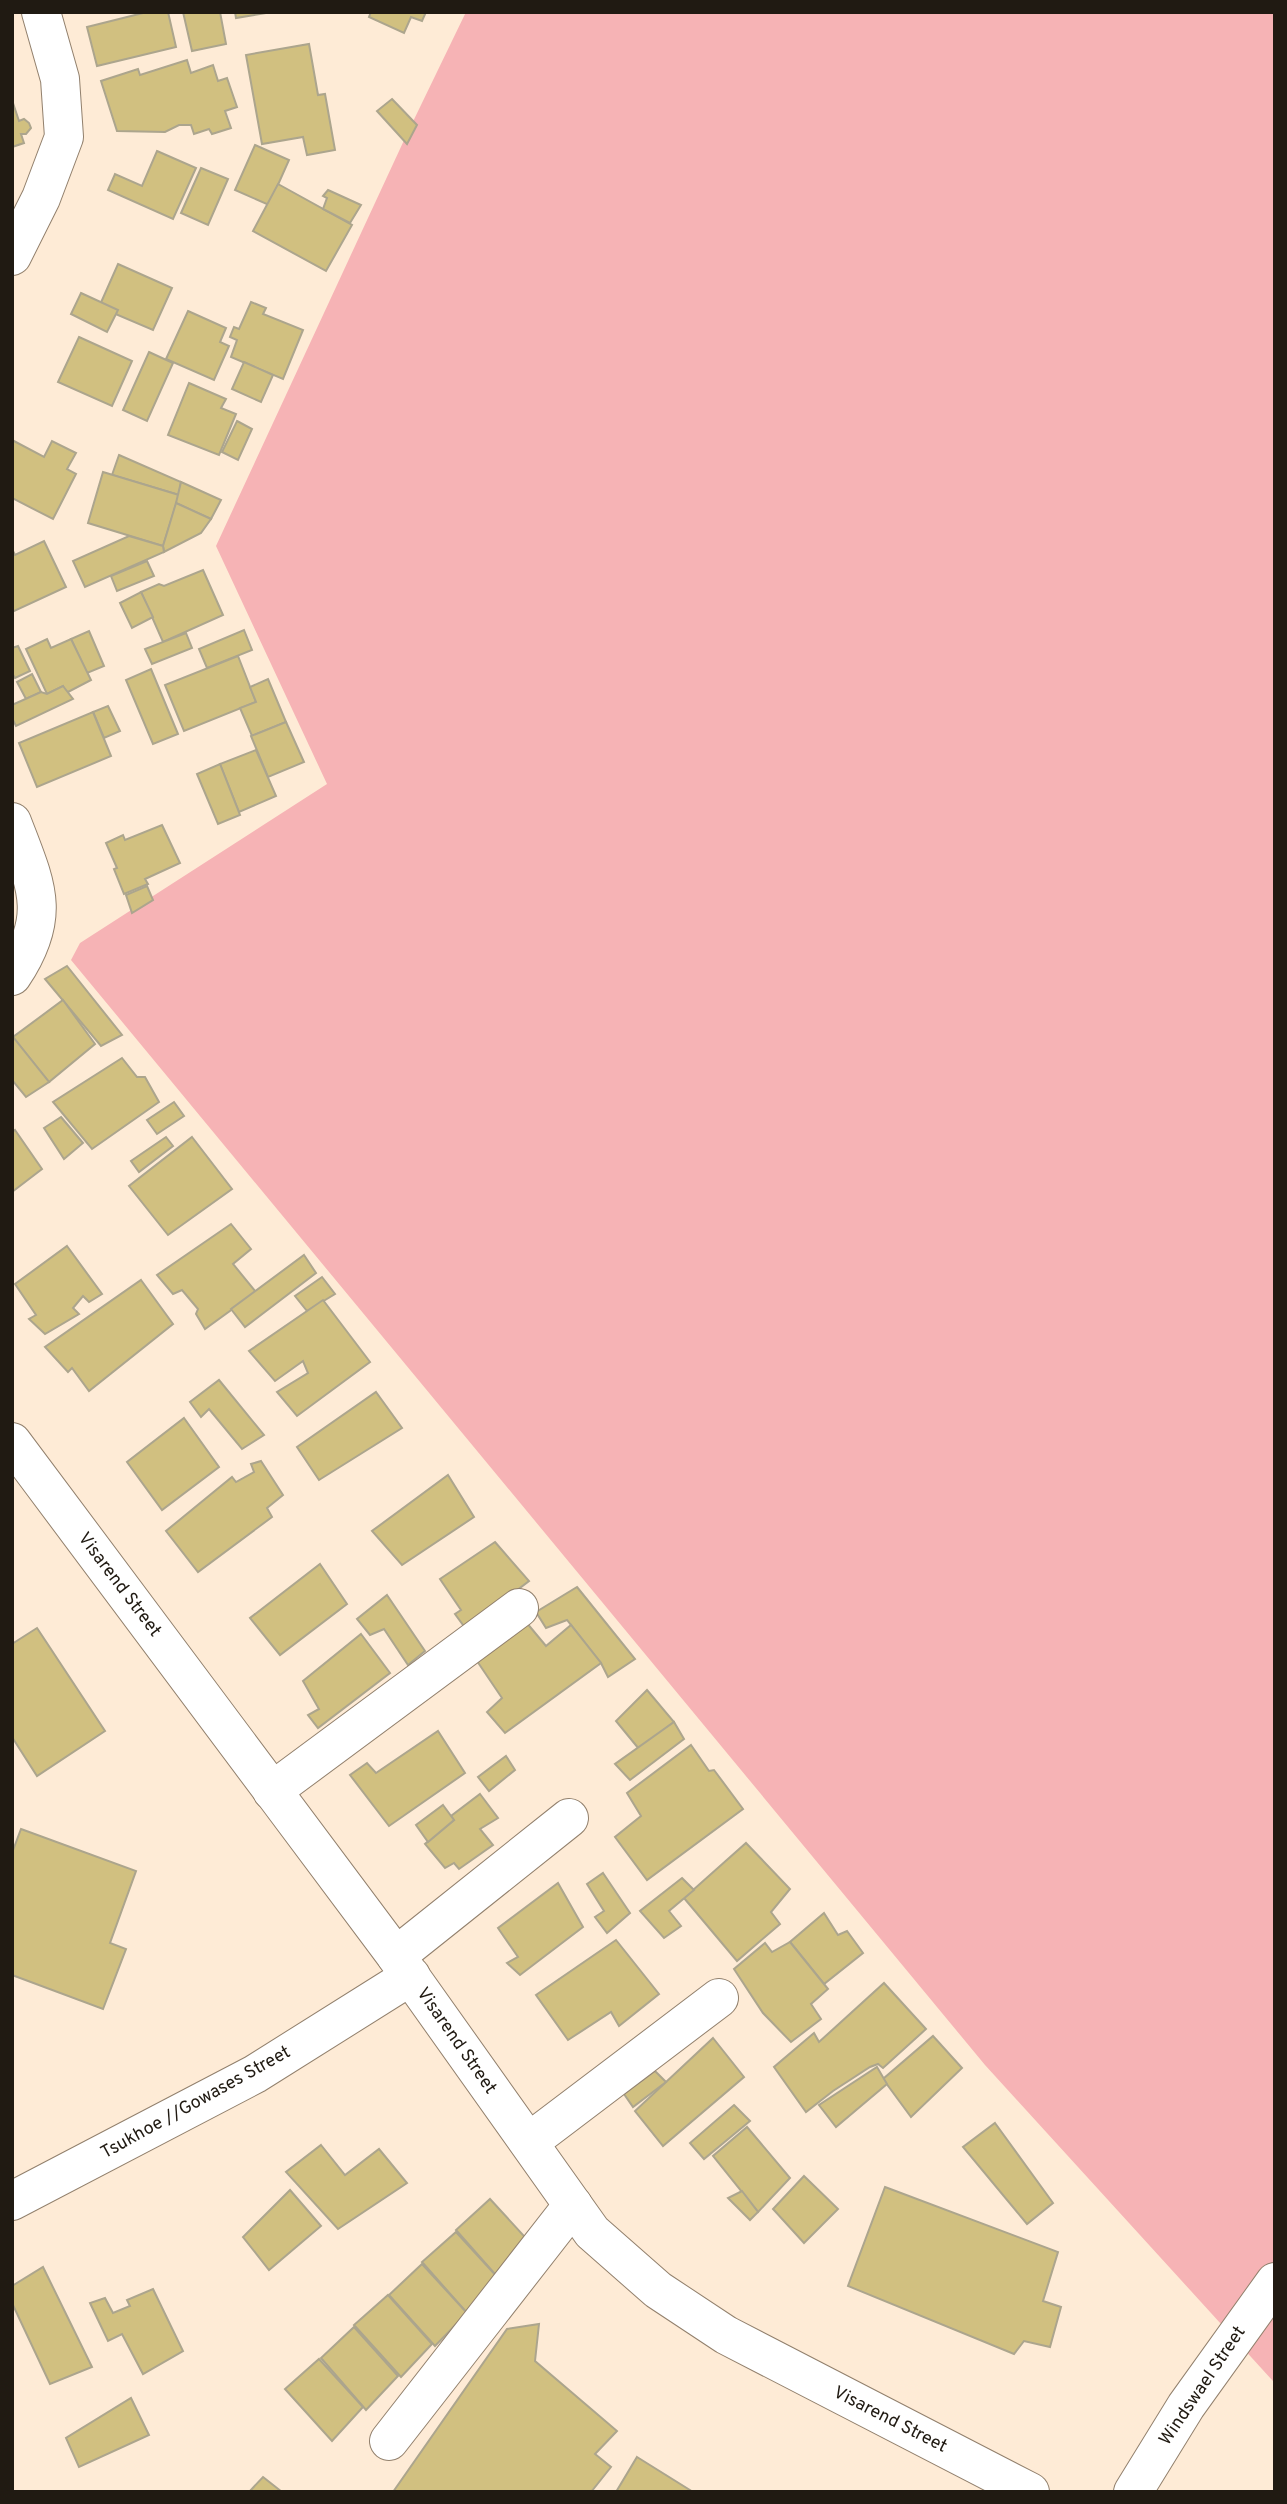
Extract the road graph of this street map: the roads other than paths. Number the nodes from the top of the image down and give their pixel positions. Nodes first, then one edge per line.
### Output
1 (41, 12) edge
2 (12, 256) edge
3 (12, 822) edge
4 (12, 976) edge
5 (12, 1443) edge
6 (519, 1608) dead end
7 (272, 1791) junction
8 (569, 1818) dead end
9 (403, 1966) junction
10 (719, 1998) dead end
11 (529, 2143) junction
12 (12, 2201) edge
13 (573, 2205) junction
14 (1275, 2282) edge
15 (389, 2441) dead end
16 (1030, 2492) edge
17 (1133, 2492) edge

1 - 2 street
3 - 4 street
5 - 7 street, Visarend Street
6 - 7 street
7 - 9 street, Visarend Street
8 - 9 street, Tsukhoe //Gowases Street
9 - 11 street, Visarend Street
9 - 12 street, Tsukhoe //Gowases Street
10 - 11 street
11 - 13 street, Visarend Street
13 - 15 street
13 - 16 street, Visarend Street
14 - 17 street, Windswael Street

